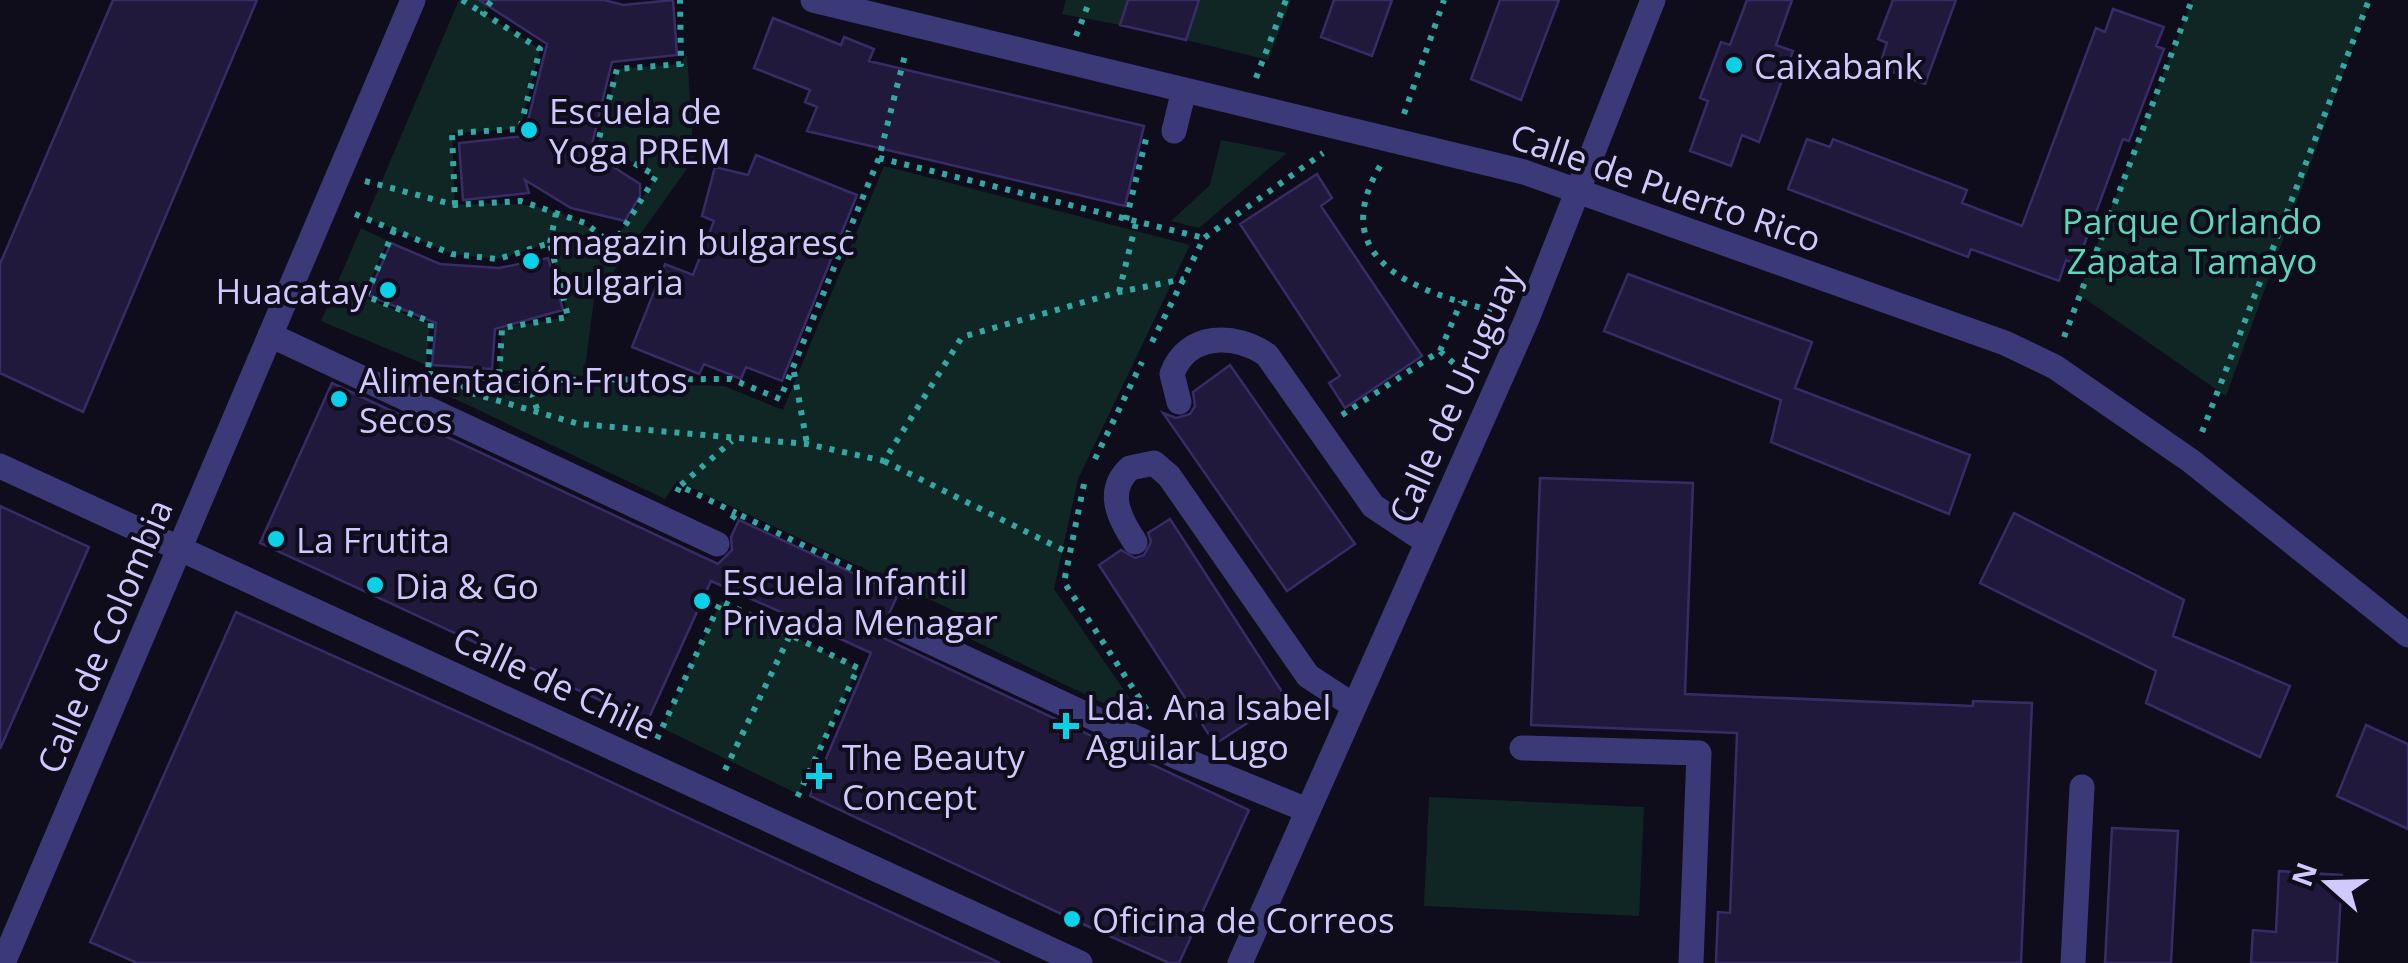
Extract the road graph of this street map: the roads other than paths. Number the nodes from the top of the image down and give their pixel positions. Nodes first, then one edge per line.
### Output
1 (413, 0) edge
2 (813, 0) edge
3 (1653, 0) edge
4 (1184, 90) junction
5 (1174, 132) dead end
6 (1582, 190) junction
7 (270, 335) junction
8 (1179, 402) dead end
9 (0, 466) edge
10 (1134, 542) dead end
11 (1427, 542) junction
12 (718, 544) road end
13 (180, 547) junction
14 (905, 630) road end
15 (2408, 634) edge
16 (1354, 706) junction
17 (1522, 748) dead end
18 (2082, 787) dead end
19 (1307, 810) junction
20 (3, 963) edge
21 (1080, 963) edge
22 (1240, 963) edge
23 (1691, 963) edge
24 (2073, 963) edge

1 - 7 street, Calle de Colombia
2 - 4 street, Calle de Puerto Rico
3 - 6 street, Calle de Uruguay
4 - 5 street
4 - 6 street, Calle de Puerto Rico
6 - 11 street, Calle de Uruguay
6 - 15 street, Calle de Puerto Rico
7 - 12 street
7 - 13 street, Calle de Colombia
8 - 11 street
9 - 13 street, Calle de Chile
10 - 16 street
11 - 16 street, Calle de Uruguay
13 - 20 street, Calle de Colombia
13 - 21 street, Calle de Chile
14 - 19 street
16 - 19 street, Calle de Uruguay
17 - 23 street
18 - 24 street
19 - 22 street, Calle de Uruguay

